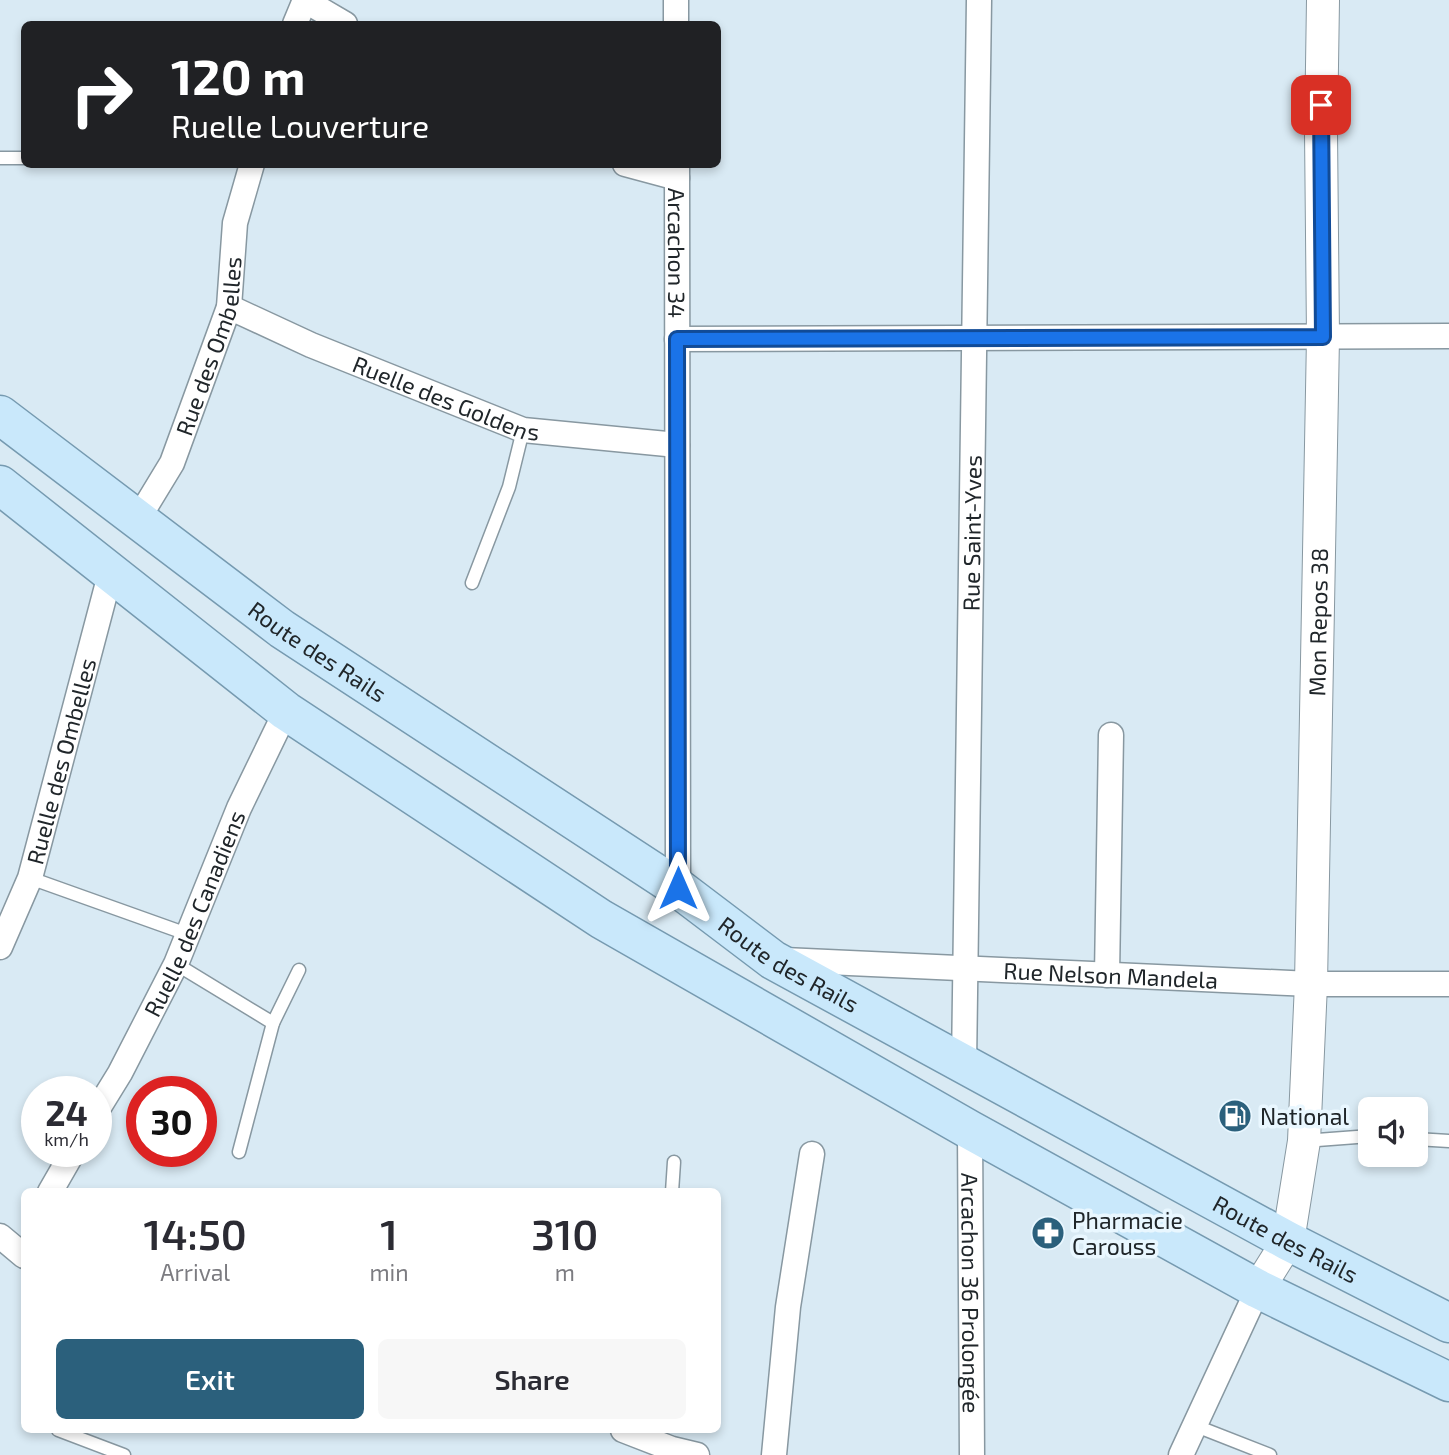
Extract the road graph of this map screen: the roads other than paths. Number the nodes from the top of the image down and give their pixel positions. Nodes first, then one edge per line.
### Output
1 (304, 0) edge
2 (676, 0) edge
3 (979, 0) edge
4 (1323, 0) edge
5 (296, 21) edge
6 (340, 21) edge
7 (676, 21) edge
8 (0, 158) edge
9 (21, 158) edge
10 (251, 168) edge
11 (655, 168) edge
12 (677, 171) edge
13 (229, 307) junction
14 (1449, 336) edge
15 (1323, 337) junction
16 (974, 338) junction
17 (677, 339) junction
18 (0, 415) edge
19 (523, 430) junction
20 (677, 445) junction
21 (0, 485) edge
22 (138, 519) junction
23 (111, 571) junction
24 (472, 583) dead end
25 (286, 710) junction
26 (1111, 735) dead end
27 (30, 878) junction
28 (678, 888) junction
29 (187, 934) junction
30 (0, 947) edge
31 (773, 960) junction
32 (176, 964) junction
33 (966, 969) junction
34 (299, 970) dead end
35 (1107, 975) junction
36 (1311, 984) junction
37 (1449, 984) edge
38 (272, 1023) junction
39 (964, 1065) junction
40 (112, 1086) edge
41 (970, 1130) junction
42 (1358, 1137) edge
43 (1428, 1140) edge
44 (1304, 1141) junction
45 (1449, 1141) edge
46 (239, 1152) dead end
47 (812, 1154) dead end
48 (674, 1163) dead end
49 (64, 1167) edge
50 (52, 1188) edge
51 (672, 1188) edge
52 (1288, 1241) junction
53 (1258, 1289) junction
54 (1449, 1323) edge
55 (1449, 1382) edge
56 (1196, 1426) junction
57 (66, 1433) edge
58 (649, 1435) edge
59 (693, 1454) edge
60 (124, 1455) edge
61 (774, 1455) edge
62 (972, 1455) edge
63 (1181, 1455) edge
64 (1270, 1455) edge

1 - 5 street
1 - 6 street
2 - 7 street
3 - 16 street, Rue Saint-Yves
4 - 15 street, Mon Repos 38
8 - 9 lane
10 - 13 street, Rue des Ombelles
11 - 12 street
12 - 17 street, Arcachon 34
13 - 19 street, Ruelle des Goldens
13 - 22 street, Rue des Ombelles
14 - 15 street
15 - 16 street
15 - 36 street, Mon Repos 38
16 - 17 street
16 - 33 street, Rue Saint-Yves
17 - 20 street, Arcachon 34
18 - 22 main road, Route des Rails
19 - 20 street, Ruelle des Goldens
19 - 24 lane
20 - 28 street, Arcachon 34
21 - 23 main road
22 - 28 main road, Route des Rails
23 - 25 main road
23 - 27 street, Ruelle des Ombelles
25 - 29 street, Ruelle des Canadiens
25 - 41 main road
26 - 35 street
27 - 29 lane
27 - 30 street, Ruelle des Ombelles
28 - 31 main road, Route des Rails
29 - 32 street, Ruelle des Canadiens
31 - 33 street, Rue Nelson Mandela
31 - 39 main road, Route des Rails
32 - 38 lane
32 - 40 street, Ruelle des Canadiens
33 - 35 street, Rue Nelson Mandela
33 - 39 street, Rue Saint-Yves
34 - 38 lane
35 - 36 street, Rue Nelson Mandela
36 - 37 street, Rue Nelson Mandela
36 - 44 street, Mon Repos 38
38 - 46 lane
39 - 52 main road, Route des Rails
41 - 53 main road
41 - 62 street, Arcachon 36 Prolongée
42 - 44 lane
43 - 45 lane
44 - 52 street, Mon Repos 38
47 - 61 street
48 - 51 lane
49 - 50 street
52 - 53 street
52 - 54 main road, Route des Rails
53 - 55 main road
53 - 56 street
56 - 63 street
56 - 64 lane
57 - 60 lane
58 - 59 street

